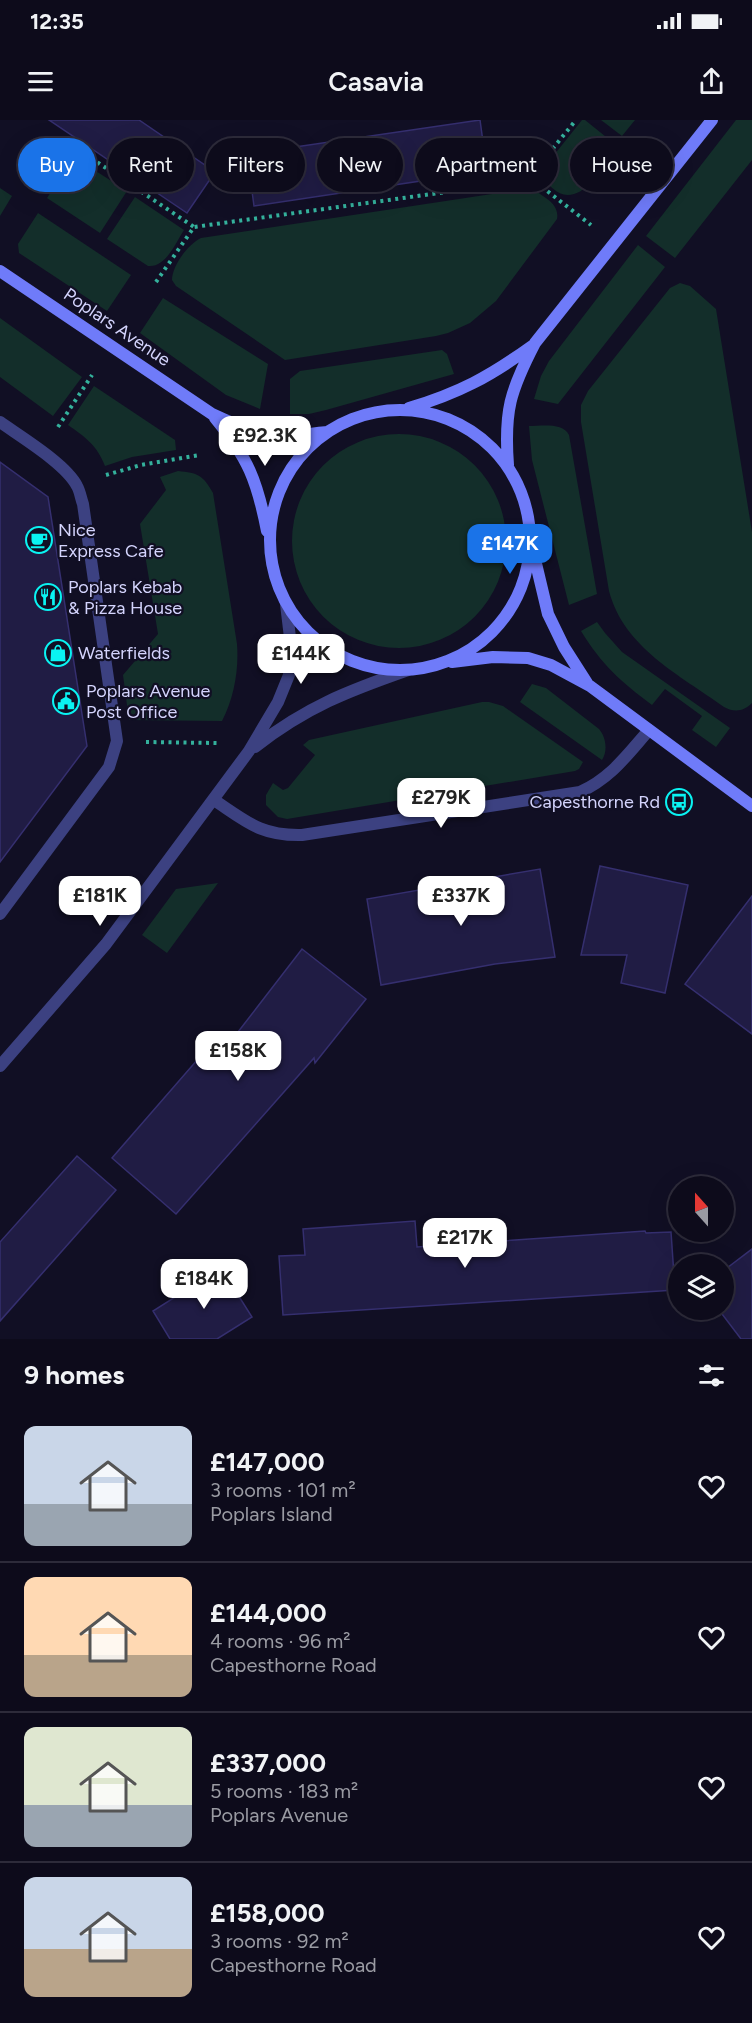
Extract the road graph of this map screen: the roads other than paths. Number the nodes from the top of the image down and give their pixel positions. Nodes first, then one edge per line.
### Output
1 (712, 120) edge
2 (0, 271) edge
3 (535, 344) junction
4 (404, 409) junction
5 (212, 414) junction
6 (0, 422) edge
7 (327, 432) junction
8 (508, 465) junction
9 (269, 541) junction
10 (531, 542) junction
11 (286, 604) junction
12 (443, 663) junction
13 (408, 670) junction
14 (590, 686) junction
15 (649, 730) junction
16 (249, 751) junction
17 (214, 800) junction
18 (752, 806) edge
19 (0, 914) edge
20 (0, 1066) edge

1 - 3 street
2 - 5 street, Poplars Avenue
3 - 4 street
3 - 8 street
4 - 7 street
4 - 8 street
5 - 7 street, Poplars Avenue
5 - 9 street, Poplars Avenue
6 - 19 street
7 - 9 street
8 - 10 street
9 - 11 street, Poplars Avenue
10 - 12 street
10 - 14 street
11 - 13 street, Poplars Avenue
11 - 16 street
12 - 13 street, Poplars Avenue
12 - 14 street
13 - 16 street
14 - 15 street
15 - 17 street
15 - 18 street
16 - 17 street
17 - 20 street

